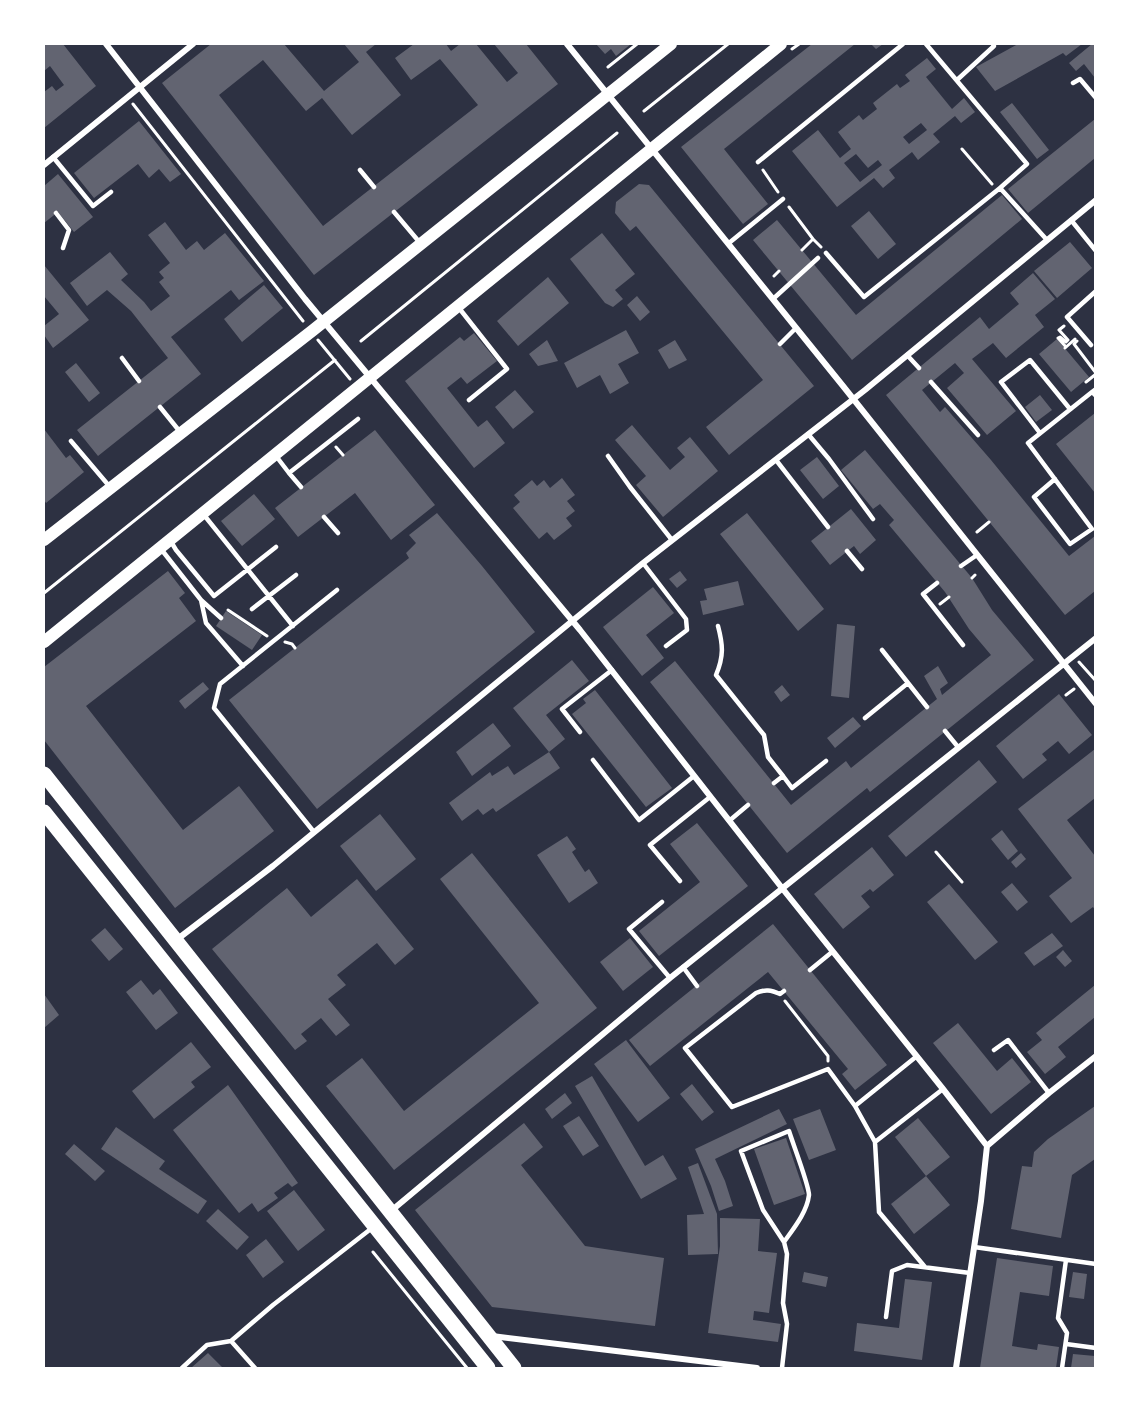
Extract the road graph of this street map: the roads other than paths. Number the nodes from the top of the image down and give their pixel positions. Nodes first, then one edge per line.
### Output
1 (106, 44) edge
2 (193, 44) edge
3 (567, 44) edge
4 (670, 44) edge
5 (781, 44) edge
6 (903, 44) edge
7 (926, 44) edge
8 (993, 44) edge
9 (957, 80) junction
10 (1073, 83) dead end
11 (140, 87) junction
12 (608, 93) junction
13 (1095, 98) edge
14 (653, 149) junction
15 (53, 157) junction
16 (758, 162) dead end
17 (44, 165) edge
18 (360, 170) dead end
19 (374, 187) dead end
20 (999, 189) junction
21 (111, 192) dead end
22 (783, 199) dead end
23 (1095, 200) edge
24 (394, 212) dead end
25 (56, 213) dead end
26 (1071, 220) junction
27 (1047, 240) junction
28 (729, 243) junction
29 (421, 244) junction
30 (63, 248) dead end
31 (1095, 251) edge
32 (826, 253) road end
33 (818, 258) dead end
34 (1095, 291) edge
35 (773, 299) junction
36 (457, 306) junction
37 (324, 322) junction
38 (796, 328) junction
39 (780, 344) dead end
40 (1091, 345) dead end
41 (907, 355) junction
42 (122, 358) dead end
43 (919, 368) dead end
44 (369, 377) junction
45 (139, 381) dead end
46 (931, 382) dead end
47 (1094, 392) edge
48 (853, 399) junction
49 (469, 400) dead end
50 (160, 407) dead end
51 (1070, 409) junction
52 (358, 419) dead end
53 (181, 433) junction
54 (1040, 433) junction
55 (808, 434) junction
56 (978, 435) dead end
57 (71, 441) dead end
58 (275, 454) junction
59 (608, 456) dead end
60 (776, 460) junction
61 (289, 473) junction
62 (1055, 479) junction
63 (300, 487) dead end
64 (110, 488) junction
65 (202, 513) junction
66 (324, 517) dead end
67 (873, 519) dead end
68 (828, 527) dead end
69 (338, 533) dead end
70 (44, 540) edge
71 (672, 540) junction
72 (164, 543) junction
73 (276, 547) dead end
74 (847, 551) dead end
75 (977, 555) junction
76 (643, 563) junction
77 (961, 566) dead end
78 (862, 569) dead end
79 (248, 570) junction
80 (296, 575) dead end
81 (937, 584) dead end
82 (337, 590) dead end
83 (269, 596) junction
84 (201, 600) junction
85 (252, 609) dead end
86 (221, 618) dead end
87 (572, 621) junction
88 (293, 626) junction
89 (717, 626) dead end
90 (1095, 638) edge
91 (44, 642) edge
92 (963, 645) dead end
93 (666, 646) dead end
94 (882, 650) dead end
95 (1063, 664) junction
96 (243, 666) junction
97 (612, 670) junction
98 (908, 683) junction
99 (1095, 704) edge
100 (927, 707) dead end
101 (865, 718) dead end
102 (945, 731) dead end
103 (580, 732) dead end
104 (958, 747) junction
105 (593, 760) dead end
106 (826, 761) dead end
107 (44, 774) edge
108 (694, 776) junction
109 (783, 776) junction
110 (774, 783) dead end
111 (710, 797) junction
112 (748, 805) dead end
113 (44, 812) edge
114 (729, 821) junction
115 (314, 832) junction
116 (680, 881) dead end
117 (782, 888) junction
118 (662, 902) dead end
119 (174, 941) junction
120 (832, 952) junction
121 (683, 967) junction
122 (810, 970) dead end
123 (670, 978) junction
124 (696, 986) dead end
125 (782, 993) road end
126 (717, 1013) dead end
127 (722, 1019) junction
128 (994, 1050) dead end
129 (917, 1056) junction
130 (1095, 1056) edge
131 (943, 1089) junction
132 (1049, 1093) junction
133 (855, 1106) junction
134 (875, 1142) junction
135 (987, 1146) junction
136 (390, 1212) junction
137 (374, 1227) junction
138 (784, 1242) junction
139 (974, 1247) junction
140 (1066, 1260) junction
141 (1095, 1264) edge
142 (926, 1267) junction
143 (970, 1273) junction
144 (886, 1317) dead end
145 (489, 1336) junction
146 (231, 1341) junction
147 (1066, 1344) junction
148 (1095, 1348) edge
149 (182, 1368) edge
150 (255, 1368) edge
151 (488, 1368) edge
152 (514, 1368) edge
153 (757, 1368) edge
154 (782, 1368) edge
155 (956, 1368) edge
156 (1062, 1368) edge

1 - 11 street
2 - 11 street
3 - 12 street
4 - 12 main road
5 - 14 main road
6 - 16 lane
7 - 9 lane
8 - 9 lane
9 - 20 lane
10 - 13 lane
11 - 15 street
11 - 37 street
12 - 14 street
12 - 29 main road
14 - 28 street
14 - 36 main road
15 - 17 street
15 - 21 lane
18 - 19 lane
20 - 27 lane
20 - 32 lane
22 - 28 lane
23 - 26 street
24 - 29 lane
25 - 30 lane
26 - 27 street
26 - 31 lane
27 - 41 street
28 - 35 street
29 - 37 main road
33 - 35 lane
34 - 40 lane
35 - 38 street
36 - 44 main road
36 - 49 lane
37 - 44 street
37 - 53 main road
38 - 39 lane
38 - 48 street
41 - 43 lane
41 - 48 street
42 - 45 lane
44 - 58 main road
44 - 87 street
46 - 56 lane
47 - 51 lane
48 - 55 street
48 - 75 street
50 - 53 lane
51 - 54 lane
51 - 54 lane
52 - 61 lane
53 - 64 main road
54 - 62 lane
55 - 60 street
55 - 67 lane
57 - 64 lane
58 - 61 lane
58 - 65 main road
59 - 71 lane
60 - 68 lane
60 - 71 street
61 - 63 lane
62 - 62 lane
64 - 70 main road
65 - 72 main road
65 - 79 lane
66 - 69 lane
71 - 76 street
72 - 79 lane
72 - 84 lane
72 - 91 main road
73 - 79 lane
74 - 78 lane
75 - 77 lane
75 - 95 street
76 - 87 street
76 - 93 lane
79 - 83 lane
80 - 83 lane
81 - 92 lane
82 - 88 lane
83 - 85 lane
83 - 88 lane
84 - 86 lane
84 - 96 lane
87 - 97 street
87 - 115 street
88 - 96 lane
89 - 109 lane
90 - 95 street
94 - 98 lane
95 - 99 street
95 - 104 street
96 - 115 lane
97 - 103 lane
97 - 108 street
98 - 100 lane
98 - 101 lane
102 - 104 lane
104 - 117 street
105 - 108 lane
106 - 109 lane
107 - 119 main road
108 - 111 street
109 - 110 lane
111 - 114 street
111 - 116 lane
112 - 114 lane
113 - 137 main road
114 - 117 street
115 - 119 street
117 - 120 street
117 - 121 street
118 - 123 lane
119 - 136 main road
120 - 122 lane
120 - 129 street
121 - 123 street
121 - 124 lane
123 - 136 street
125 - 127 lane
126 - 127 lane
127 - 133 lane
128 - 132 lane
129 - 131 street
129 - 133 lane
130 - 132 street
131 - 134 lane
131 - 135 street
132 - 135 street
133 - 134 lane
134 - 142 lane
135 - 139 street
136 - 145 main road
137 - 146 lane
137 - 151 main road
138 - 138 lane
138 - 154 lane
139 - 140 lane
139 - 143 street
140 - 141 lane
140 - 147 lane
142 - 143 lane
142 - 144 lane
143 - 155 street
145 - 152 main road
145 - 153 street
146 - 149 lane
146 - 150 lane
147 - 148 lane
147 - 156 lane

